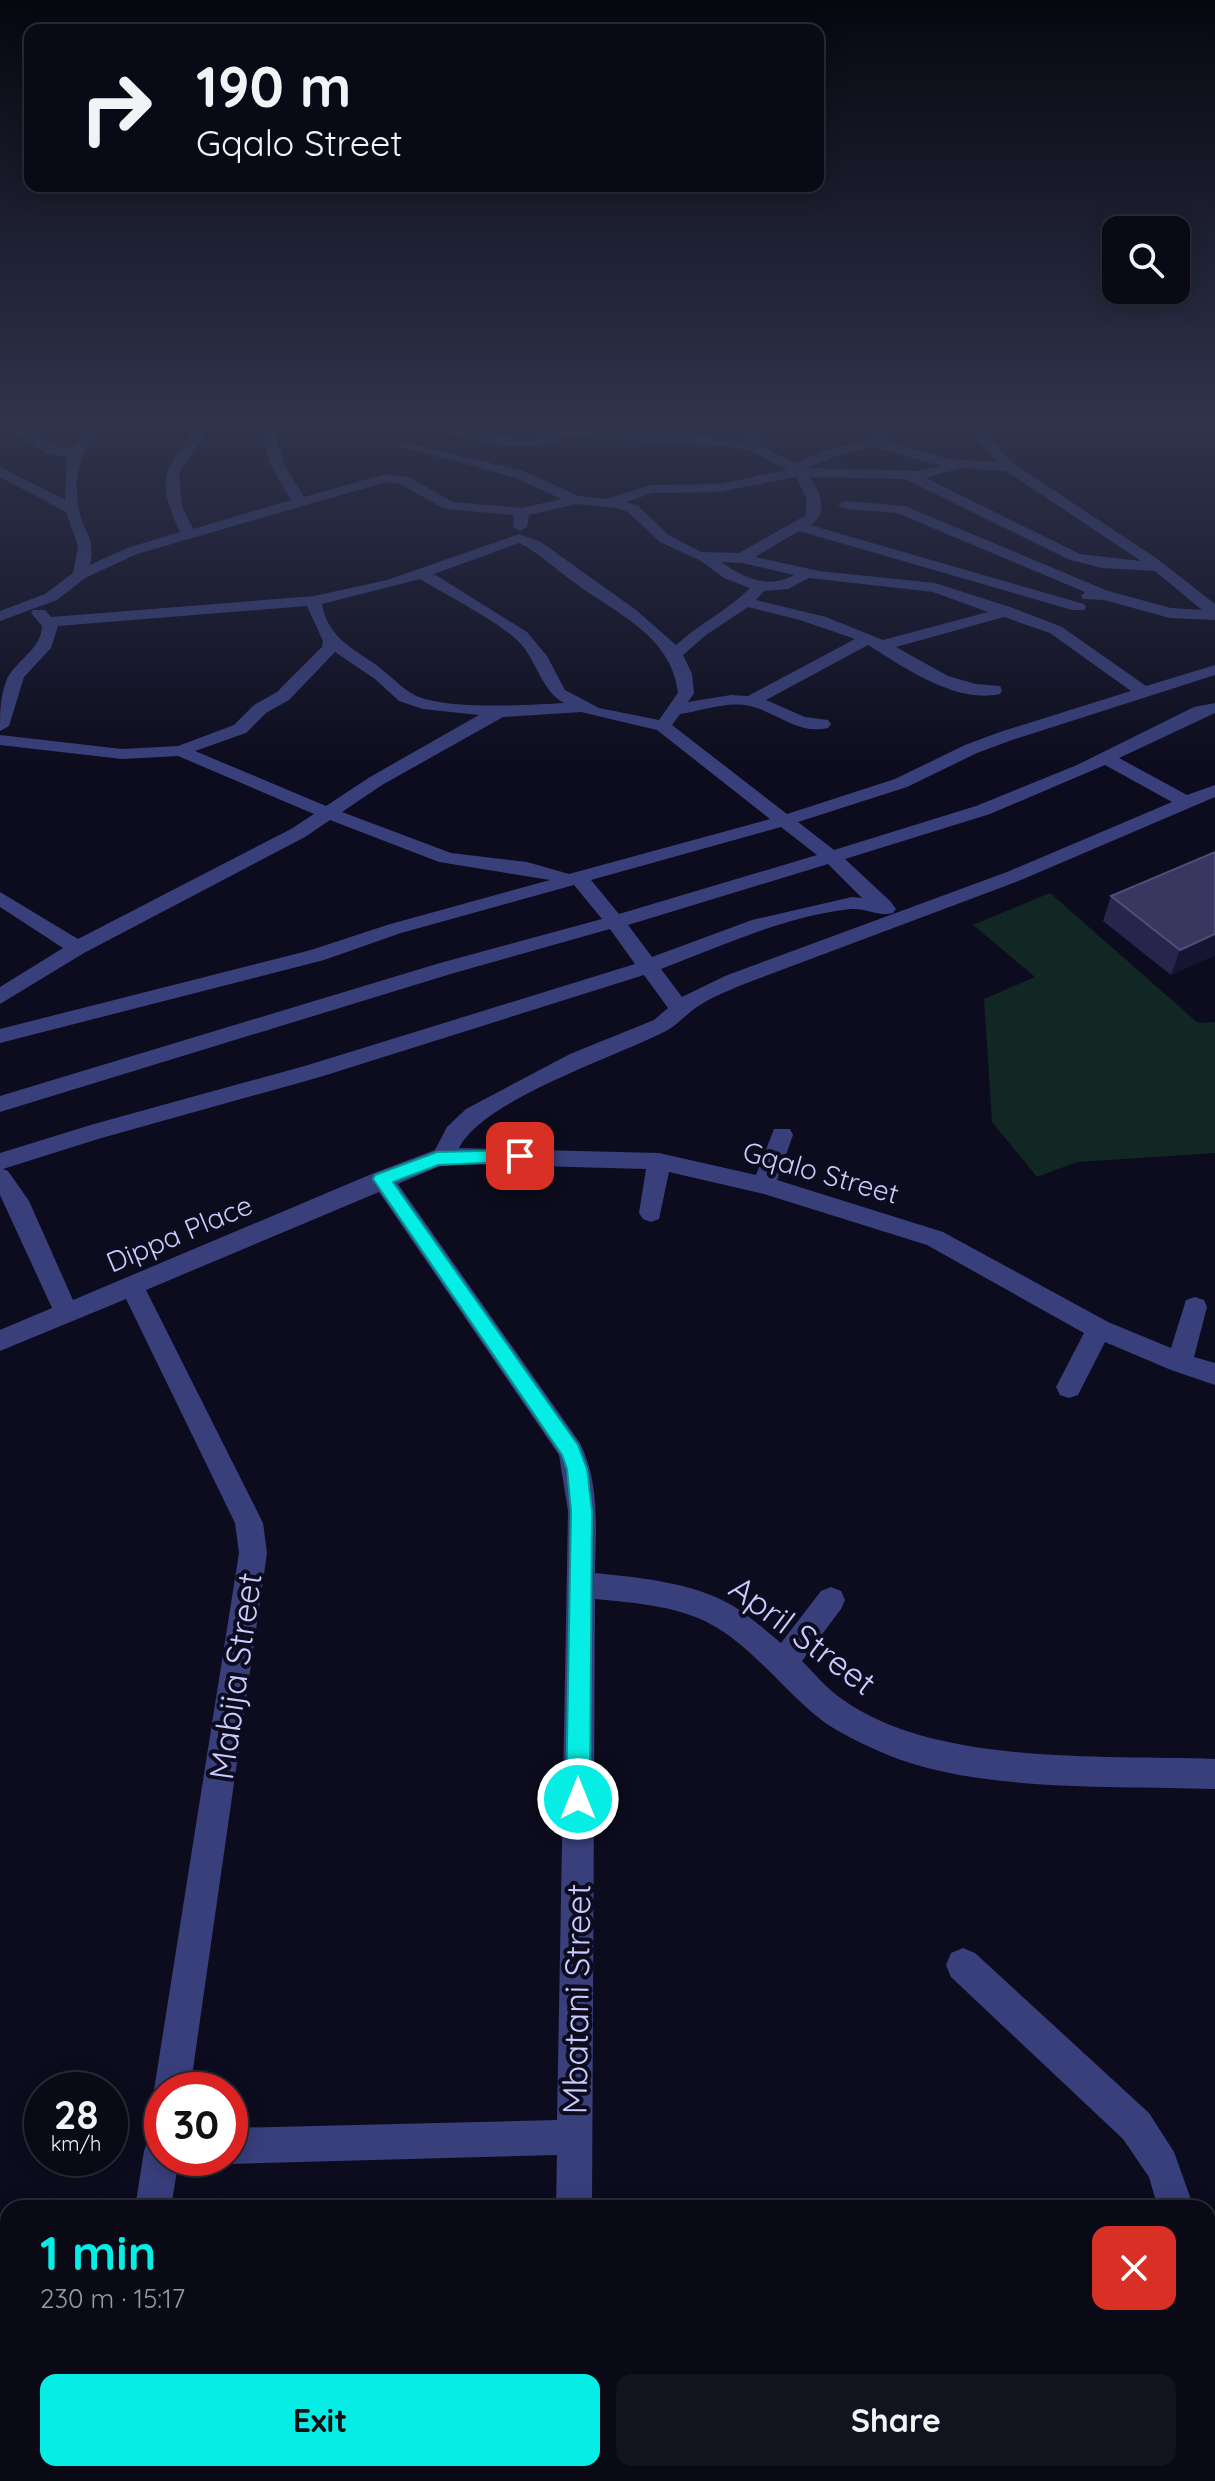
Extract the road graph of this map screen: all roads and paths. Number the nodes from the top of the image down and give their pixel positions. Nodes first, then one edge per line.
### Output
1 (83, 538) edge
2 (179, 538) edge
3 (519, 538) joint
4 (664, 538) edge
5 (777, 538) edge
6 (837, 538) edge
7 (969, 538) edge
8 (1033, 538) edge
9 (1114, 538) edge
10 (707, 558) junction
11 (742, 558) junction
12 (1102, 563) junction
13 (1158, 567) junction
14 (807, 573) junction
15 (423, 574) junction
16 (80, 575) junction
17 (1082, 585) junction
18 (759, 587) junction
19 (1102, 594) junction
20 (314, 601) junction
21 (745, 602) junction
22 (32, 606) junction
23 (1078, 607) junction
24 (1007, 611) junction
25 (1215, 614) edge
26 (0, 616) edge
27 (48, 622) junction
28 (1056, 630) junction
29 (874, 642) junction
30 (337, 646) dead end
31 (674, 655) junction
32 (1215, 670) edge
33 (994, 690) dead end
34 (1144, 693) junction
35 (751, 701) junction
36 (582, 707) junction
37 (1215, 708) edge
38 (674, 709) junction
39 (500, 712) junction
40 (822, 724) dead end
41 (0, 726) edge
42 (663, 726) junction
43 (0, 740) edge
44 (180, 751) junction
45 (1105, 758) junction
46 (1215, 790) edge
47 (1186, 802) junction
48 (328, 812) junction
49 (786, 820) junction
50 (830, 856) junction
51 (572, 879) junction
52 (0, 898) edge
53 (890, 912) junction
54 (616, 923) junction
55 (77, 948) junction
56 (647, 968) junction
57 (0, 997) edge
58 (680, 1010) junction
59 (0, 1036) edge
60 (0, 1104) edge
61 (782, 1135) dead end
62 (443, 1158) junction
63 (659, 1161) junction
64 (0, 1162) edge
65 (0, 1177) edge
66 (382, 1179) junction
67 (764, 1185) junction
68 (651, 1213) dead end
69 (132, 1286) junction
70 (1195, 1307) dead end
71 (67, 1314) junction
72 (1099, 1329) junction
73 (0, 1341) edge
74 (1180, 1363) junction
75 (1215, 1374) edge
76 (1069, 1387) dead end
77 (581, 1584) junction
78 (831, 1600) dead end
79 (783, 1663) junction
80 (1215, 1774) edge
81 (963, 1965) dead end
82 (175, 2072) edge
83 (574, 2137) junction
84 (248, 2146) edge
85 (158, 2176) edge
86 (154, 2200) edge
87 (574, 2200) edge
88 (1174, 2200) edge

1 - 16 street
2 - 16 street
3 - 15 street
3 - 31 street
4 - 10 street
5 - 11 street
6 - 23 street
7 - 17 street
8 - 12 street
9 - 13 street
10 - 11 street
10 - 18 street
11 - 14 street
12 - 13 street
12 - 17 street
13 - 25 street
14 - 18 street
14 - 24 street
15 - 20 street
15 - 36 street
16 - 22 street
17 - 19 street
18 - 21 street
19 - 23 street
19 - 25 street
20 - 27 street
20 - 44 street
21 - 29 street
21 - 31 street
22 - 26 street
22 - 27 street
23 - 28 street
24 - 28 street
24 - 29 street
27 - 41 street
28 - 34 street
29 - 33 street
29 - 35 street
30 - 39 street
31 - 38 street
32 - 34 street
34 - 49 street
35 - 38 street
35 - 40 street
36 - 39 street
36 - 42 street
37 - 45 street
38 - 42 street
39 - 48 street
42 - 49 street
43 - 44 street
44 - 48 street
45 - 47 street
45 - 50 street
46 - 47 street
47 - 53 street
48 - 51 street
48 - 55 street
49 - 50 street
49 - 51 street
50 - 53 street
50 - 54 street
51 - 54 street
51 - 59 street
52 - 55 street
53 - 56 street
53 - 58 street
54 - 56 street
54 - 60 street
55 - 57 street
56 - 58 street
56 - 64 street
58 - 62 street
61 - 67 street
62 - 63 street, Gqalo Street
62 - 66 street, Gqalo Street
63 - 67 street, Gqalo Street
63 - 68 street
65 - 71 street
66 - 69 street, Dippa Place
66 - 77 street, Mbatani Street
67 - 72 street, Gqalo Street
69 - 71 street, Dippa Place
69 - 82 street, Mabija Street
70 - 74 street
71 - 73 street, Dippa Place
72 - 74 street, Gqalo Street
72 - 76 street
74 - 75 street, Gqalo Street
77 - 79 street, April Street
77 - 83 street, Mbatani Street
78 - 79 street
79 - 80 street, April Street
81 - 88 street
83 - 84 street
83 - 87 street, Mbatani Street
85 - 86 street

